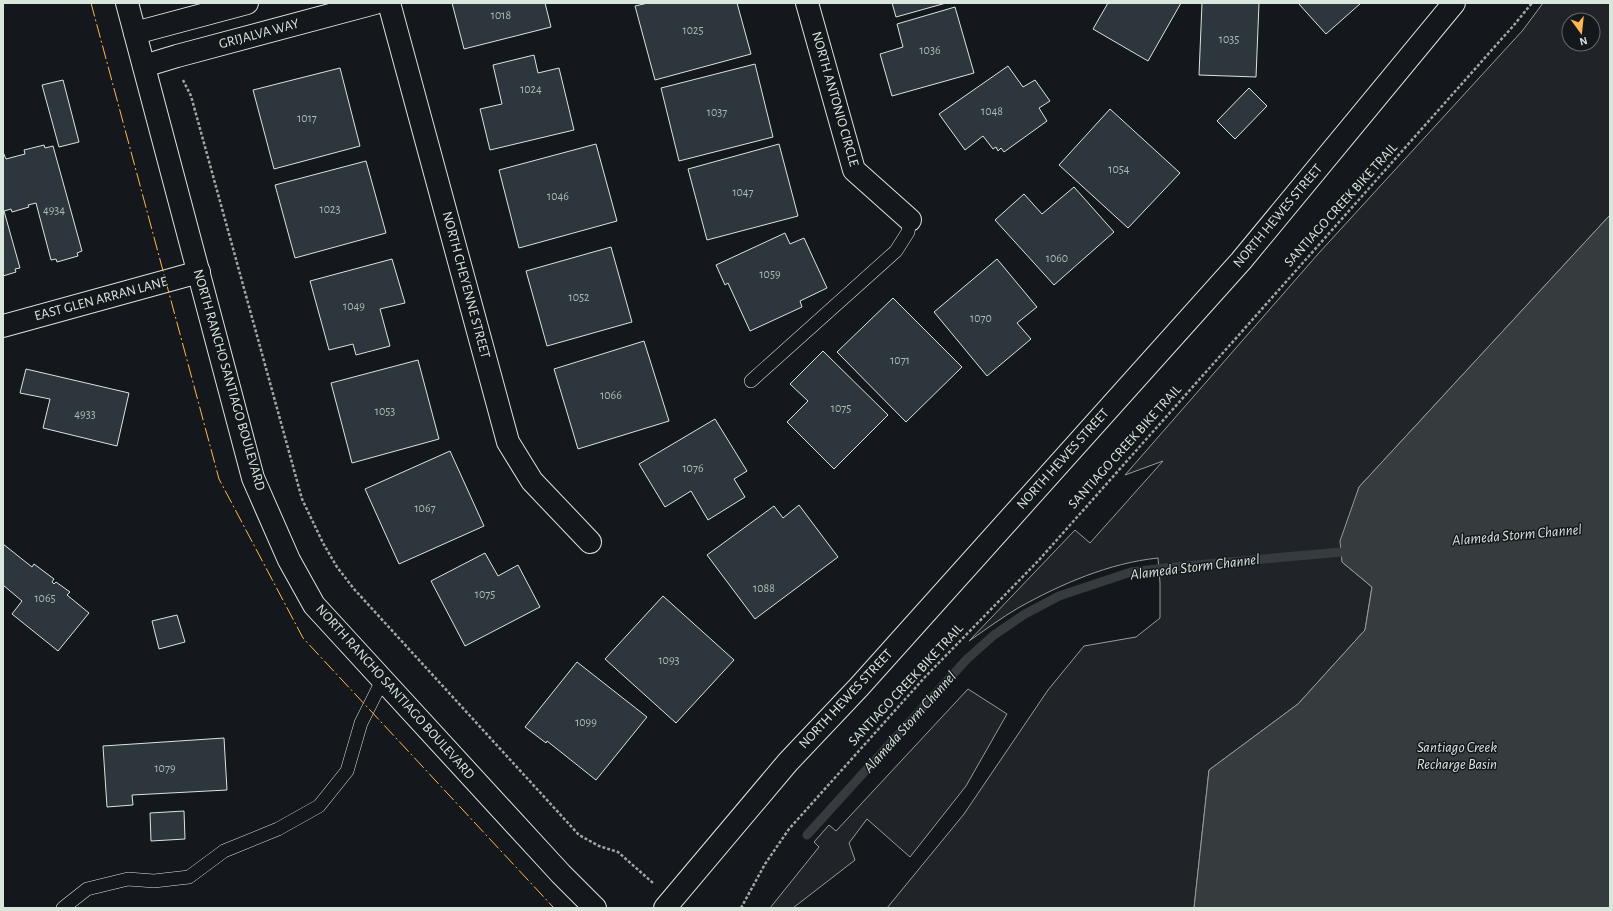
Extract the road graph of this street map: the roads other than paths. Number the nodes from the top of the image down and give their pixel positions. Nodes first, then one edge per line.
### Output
1 (127, 3) edge
2 (247, 3) edge
3 (375, 3) edge
4 (389, 3) edge
5 (806, 3) edge
6 (1454, 3) edge
7 (135, 33) junction
8 (144, 66) junction
9 (910, 220) joint
10 (199, 272) junction
11 (3, 326) edge
12 (751, 381) dead end
13 (590, 542) dead end
14 (383, 679) junction
15 (668, 903) edge
16 (63, 908) edge
17 (595, 908) edge

1 - 7 street, NORTH RANCHO SANTIAGO BOULEVARD
2 - 7 street
3 - 8 street, GRIJALVA WAY
4 - 13 street, NORTH CHEYENNE STREET
5 - 9 street, NORTH ANTONIO CIRCLE
6 - 15 street, NORTH HEWES STREET
7 - 8 street, NORTH RANCHO SANTIAGO BOULEVARD
8 - 10 street, NORTH RANCHO SANTIAGO BOULEVARD
9 - 12 lane
10 - 11 street, EAST GLEN ARRAN LANE
10 - 14 street, NORTH RANCHO SANTIAGO BOULEVARD
14 - 16 lane
14 - 17 street, NORTH RANCHO SANTIAGO BOULEVARD

